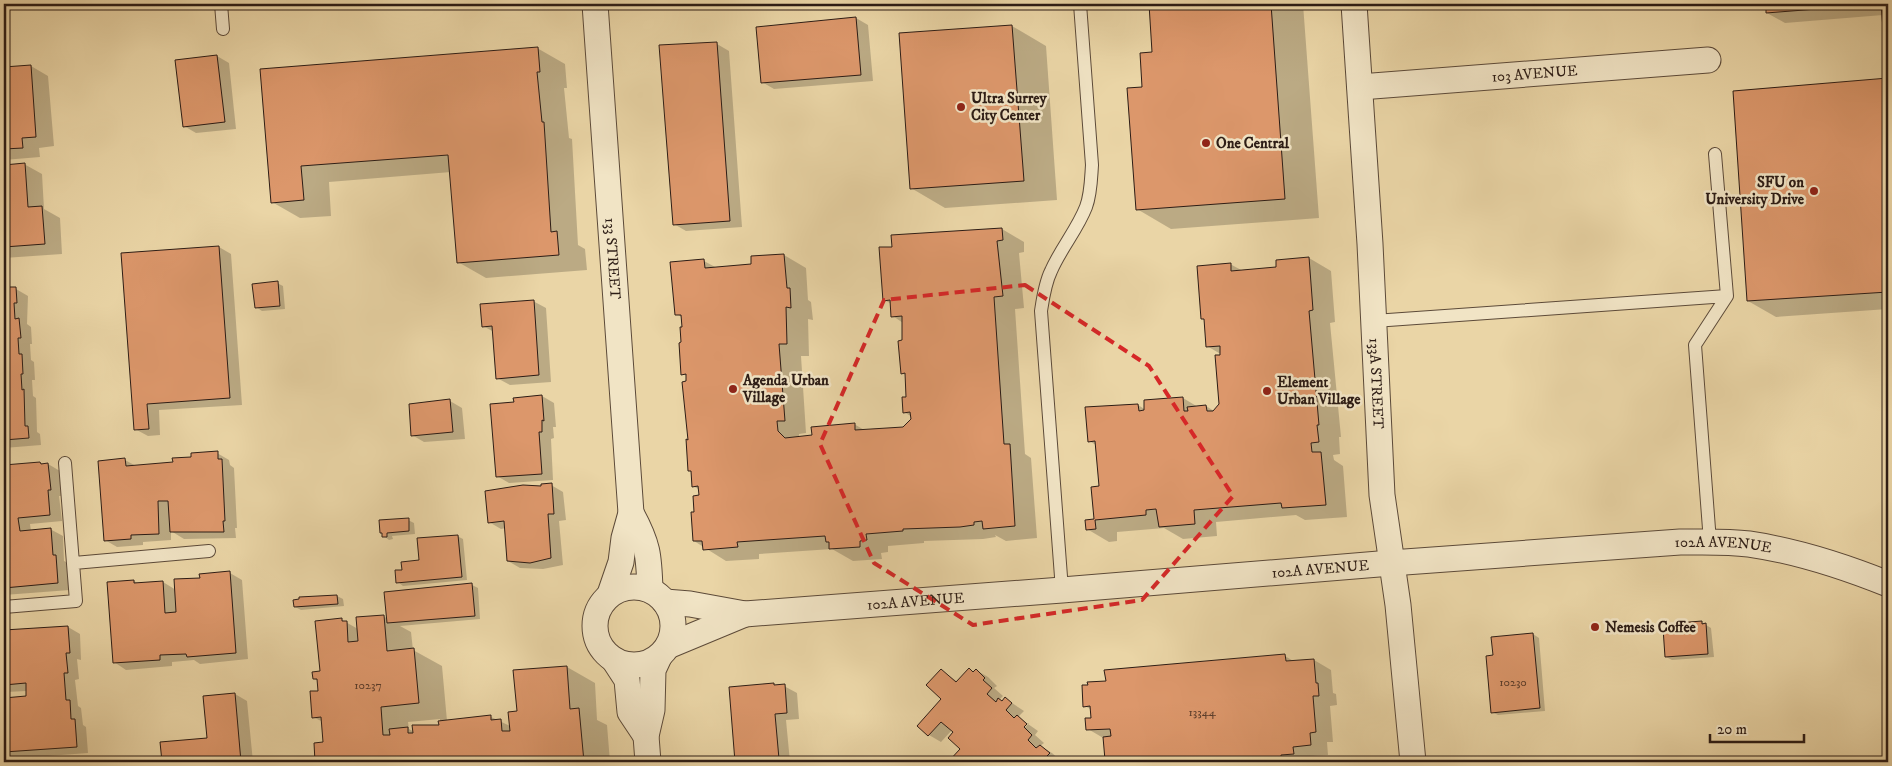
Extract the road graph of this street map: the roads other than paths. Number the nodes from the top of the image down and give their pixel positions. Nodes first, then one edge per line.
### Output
1 (221, 4) edge
2 (595, 4) edge
3 (1080, 4) edge
4 (1354, 4) edge
5 (223, 29) dead end
6 (1708, 60) dead end
7 (1360, 87) junction
8 (1715, 154) dead end
9 (1727, 296) junction
10 (1374, 321) junction
11 (65, 463) dead end
12 (631, 513) junction
13 (1710, 542) junction
14 (209, 551) dead end
15 (74, 563) junction
16 (1391, 563) junction
17 (1888, 584) edge
18 (1062, 590) junction
19 (610, 594) junction
20 (657, 596) junction
21 (4, 608) edge
22 (746, 614) junction
23 (664, 651) junction
24 (614, 660) junction
25 (646, 736) junction
26 (648, 762) edge
27 (1413, 762) edge

1 - 5 lane
2 - 12 street, 133 STREET
3 - 18 lane
4 - 7 street, 133A STREET
6 - 7 street, 103 AVENUE
7 - 10 street, 133A STREET
8 - 9 lane
9 - 10 lane
9 - 13 lane
10 - 16 street, 133A STREET
11 - 15 lane
12 - 19 street, 133 STREET
12 - 20 street, 133 STREET
13 - 16 street, 102A AVENUE
13 - 17 street, 102A AVENUE
14 - 15 lane
15 - 21 lane
16 - 18 street, 102A AVENUE
16 - 27 street, 133A STREET
18 - 22 street, 102A AVENUE
19 - 20 street
19 - 24 street
20 - 22 street, 102A AVENUE
20 - 23 street
22 - 23 street, 102A AVENUE
23 - 24 street
23 - 25 street
24 - 25 street
25 - 26 street

